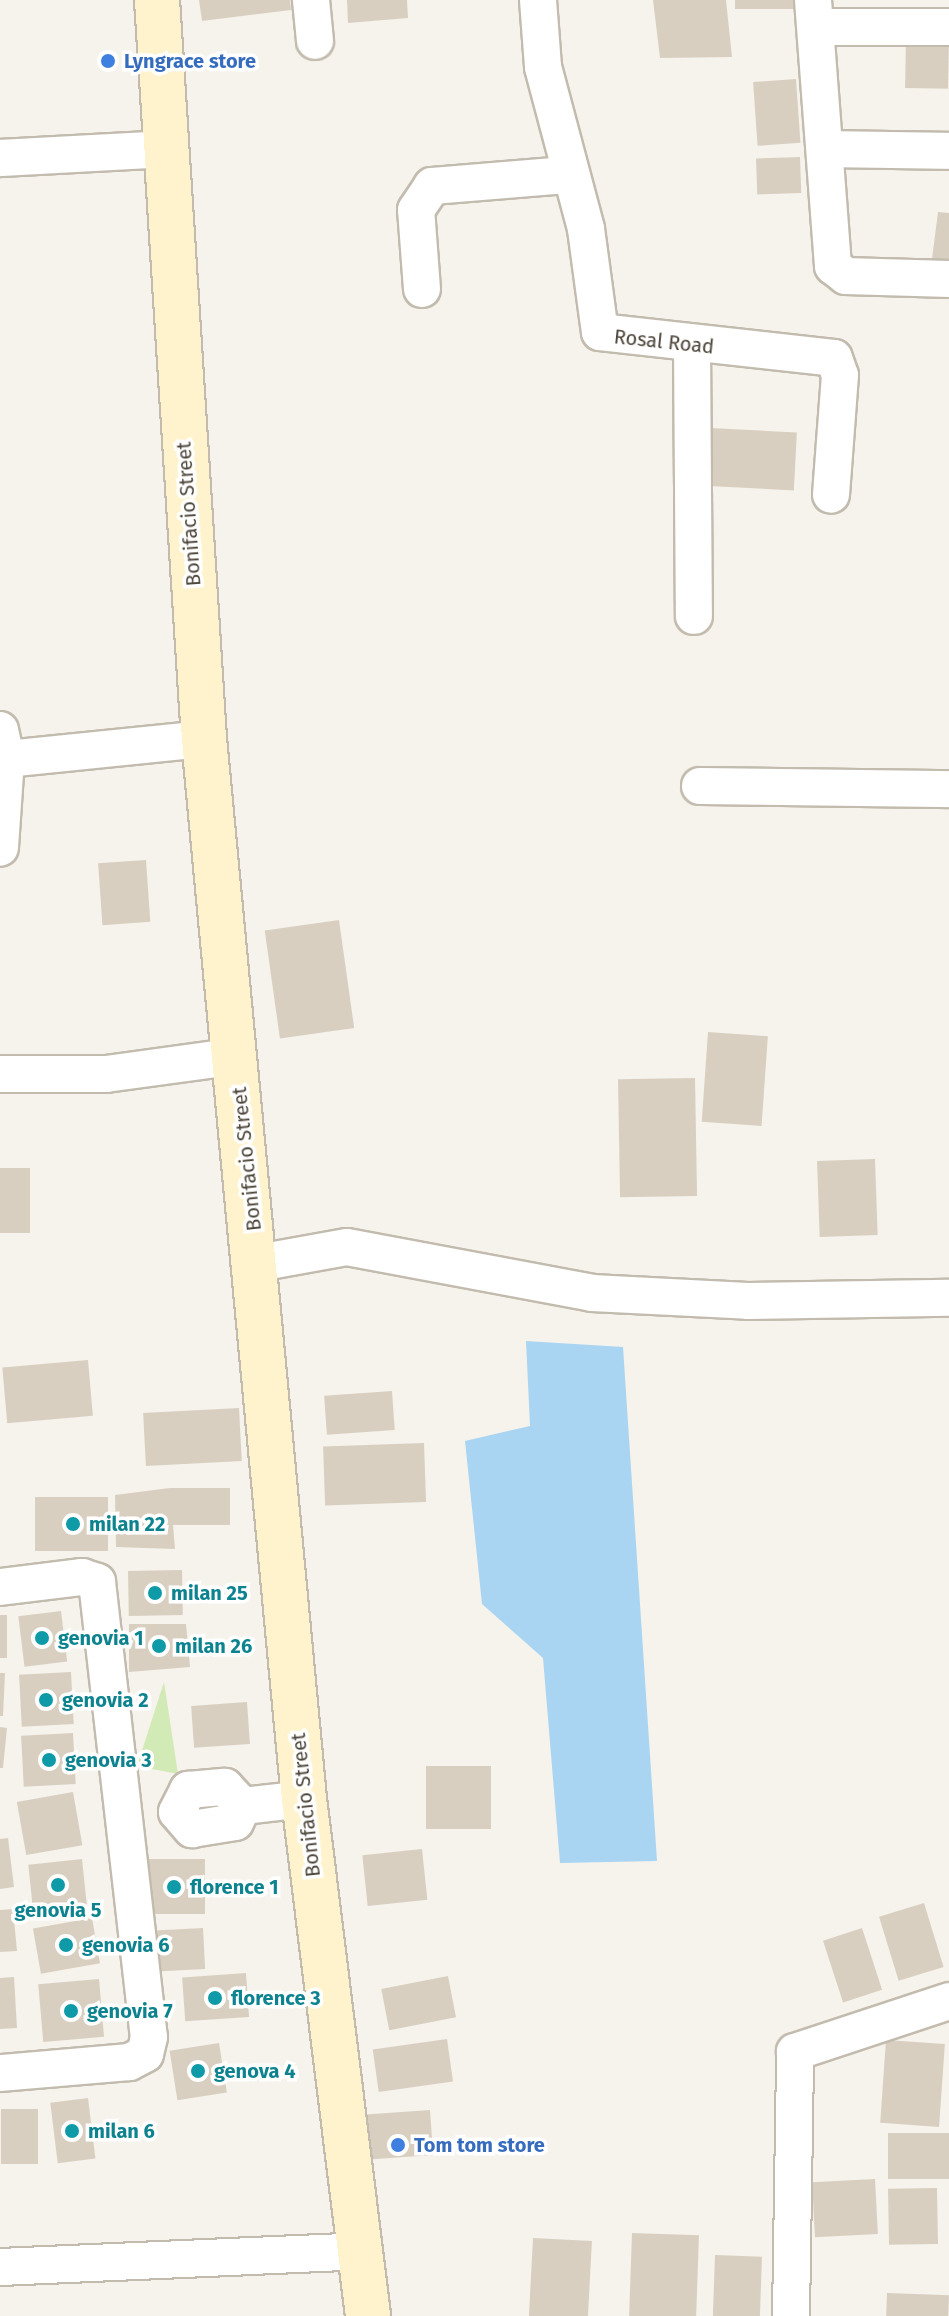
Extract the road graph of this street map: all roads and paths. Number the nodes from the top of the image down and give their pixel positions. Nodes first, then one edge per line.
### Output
1 (157, 0) edge
2 (311, 0) edge
3 (538, 0) edge
4 (814, 14) edge
5 (949, 27) edge
6 (315, 41) dead end
7 (164, 149) junction
8 (826, 149) junction
9 (949, 151) edge
10 (0, 158) edge
11 (567, 175) junction
12 (949, 279) edge
13 (422, 289) dead end
14 (692, 345) junction
15 (831, 495) dead end
16 (694, 616) dead end
17 (204, 739) junction
18 (3, 744) edge
19 (700, 786) dead end
20 (949, 789) edge
21 (0, 848) edge
22 (237, 1056) junction
23 (0, 1074) edge
24 (258, 1263) junction
25 (949, 1298) edge
26 (0, 1587) edge
27 (304, 1799) junction
28 (120, 1819) junction
29 (949, 2001) edge
30 (0, 2073) edge
31 (361, 2251) junction
32 (0, 2267) edge
33 (368, 2316) edge
34 (791, 2316) edge

1 - 7 street, Bonifacio Street
2 - 6 street
3 - 11 street, Rosal Road
4 - 5 street
4 - 8 street
7 - 10 street
7 - 17 street, Bonifacio Street
8 - 9 street
8 - 12 street
11 - 13 street
11 - 14 street, Rosal Road
14 - 15 street, Rosal Road
14 - 16 street
17 - 18 street
17 - 22 street, Bonifacio Street
18 - 21 street
19 - 20 street
22 - 23 street
22 - 24 street, Bonifacio Street
24 - 25 street
24 - 27 street, Bonifacio Street
26 - 28 street
27 - 28 street
27 - 31 street, Bonifacio Street
28 - 30 street
29 - 34 street
31 - 32 street
31 - 33 street, Bonifacio Street

